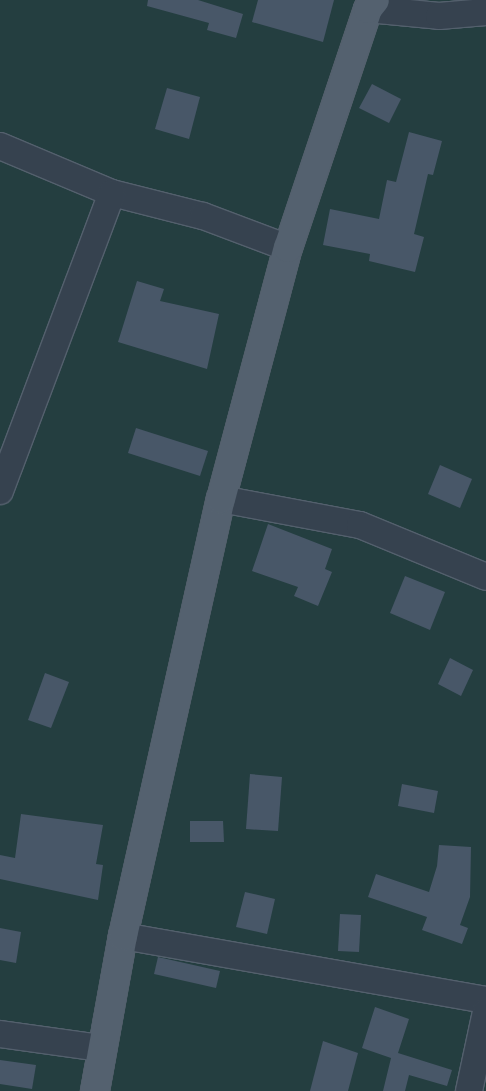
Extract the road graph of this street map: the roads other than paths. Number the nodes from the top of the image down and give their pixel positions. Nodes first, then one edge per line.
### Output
1 (372, 4) edge
2 (486, 12) edge
3 (0, 146) edge
4 (112, 193) junction
5 (288, 248) junction
6 (0, 492) edge
7 (221, 499) junction
8 (486, 577) edge
9 (123, 936) junction
10 (486, 1000) edge
11 (486, 1012) edge
12 (0, 1034) edge
13 (101, 1048) junction
14 (95, 1091) edge
15 (469, 1091) edge

1 - 2 street
1 - 5 main road
3 - 4 street
4 - 5 street
4 - 6 street
5 - 7 main road
7 - 8 street
7 - 9 main road
9 - 10 street
9 - 13 main road
11 - 15 street
12 - 13 street
13 - 14 main road

